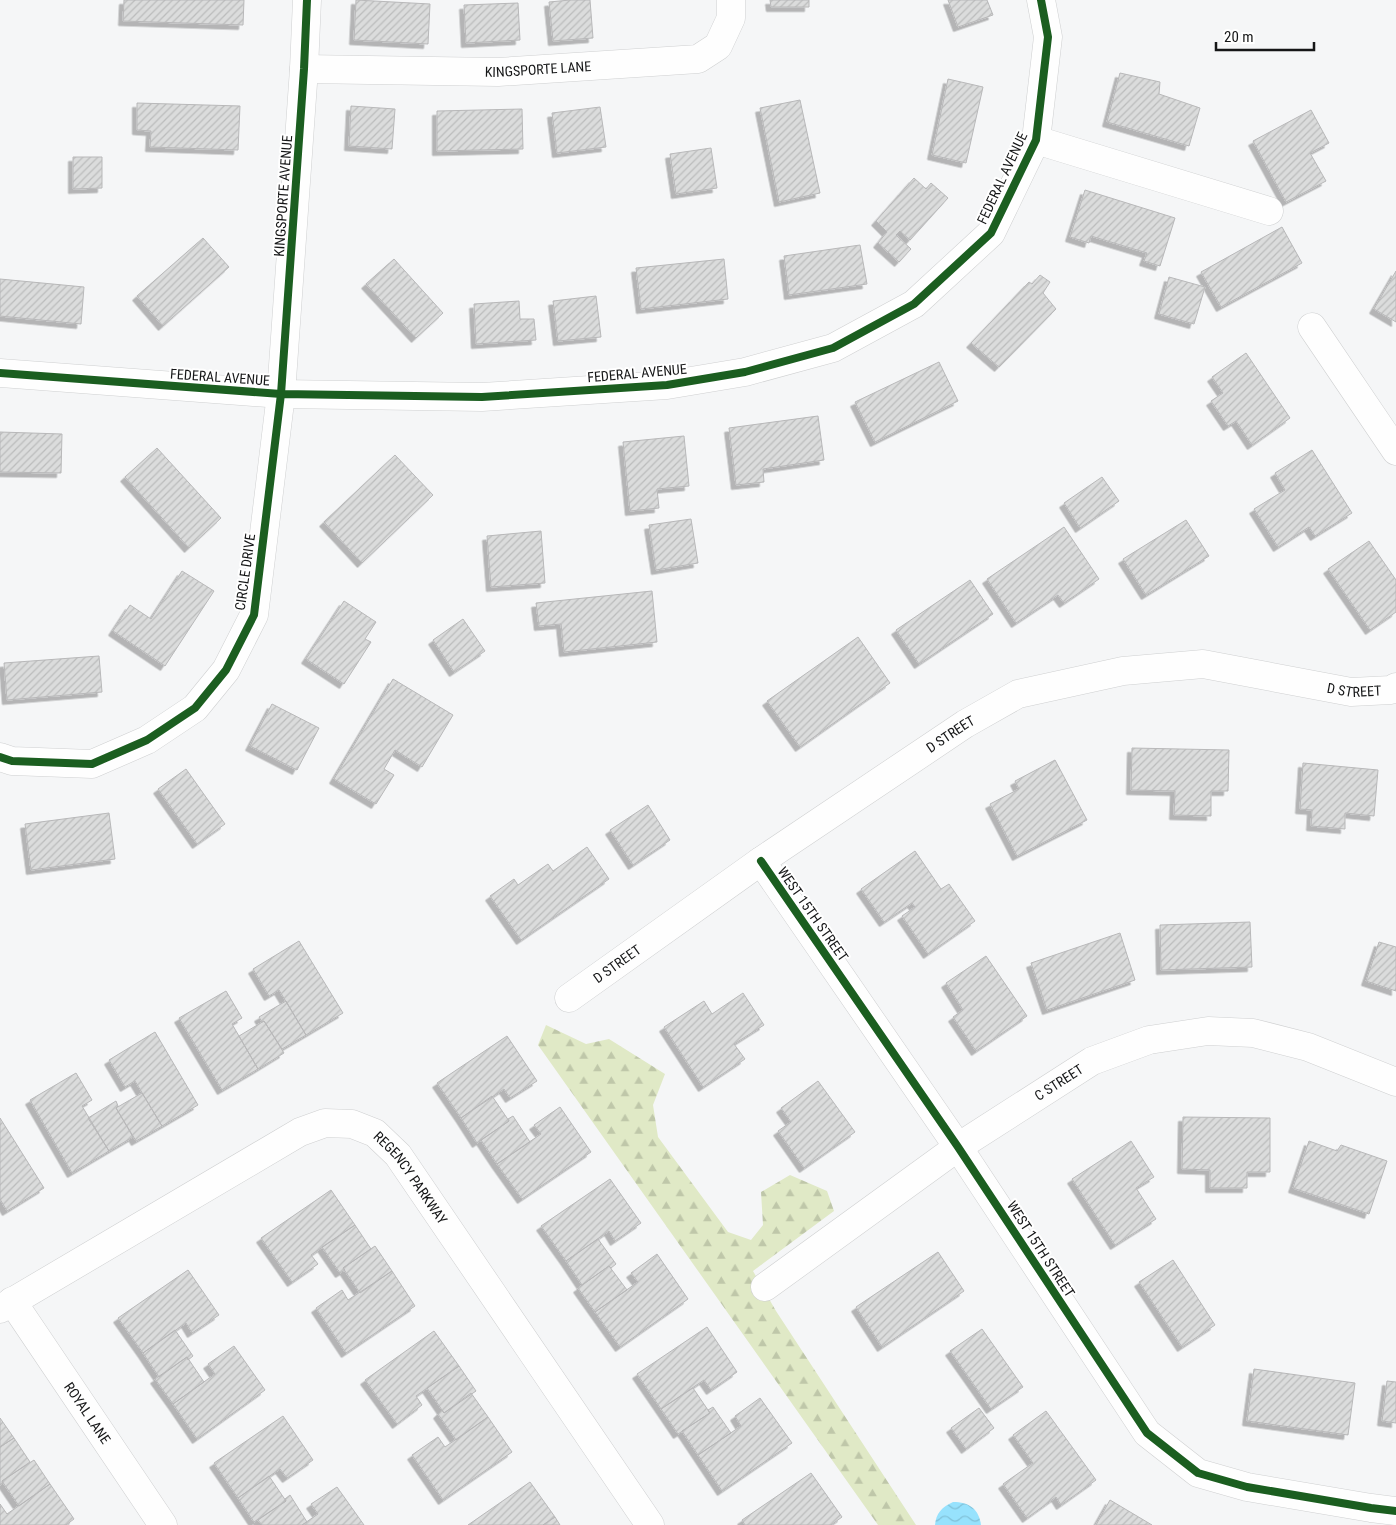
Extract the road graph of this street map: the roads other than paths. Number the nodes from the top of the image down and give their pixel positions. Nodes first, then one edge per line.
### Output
1 (307, 0) edge
2 (731, 0) edge
3 (1041, 0) edge
4 (304, 69) junction
5 (1036, 140) junction
6 (1269, 211) dead end
7 (1312, 327) dead end
8 (0, 373) edge
9 (281, 394) junction
10 (1396, 451) edge
11 (1396, 687) edge
12 (0, 757) edge
13 (761, 861) junction
14 (569, 998) dead end
15 (1396, 1082) edge
16 (958, 1147) junction
17 (765, 1287) dead end
18 (6, 1305) edge
19 (1379, 1515) edge
20 (163, 1525) edge
21 (650, 1525) edge

1 - 4 street, KINGSPORTE AVENUE
2 - 4 street, KINGSPORTE LANE
3 - 5 street, FEDERAL AVENUE
4 - 9 street, KINGSPORTE AVENUE
5 - 6 street
5 - 9 street, FEDERAL AVENUE
7 - 10 street
8 - 9 street, FEDERAL AVENUE
9 - 12 street, CIRCLE DRIVE
11 - 13 street, D STREET
13 - 14 street, D STREET
13 - 16 street, WEST 15TH STREET
15 - 16 street, C STREET
16 - 17 street, C STREET
16 - 19 street, WEST 15TH STREET
18 - 20 street, ROYAL LANE
18 - 21 street, REGENCY PARKWAY

